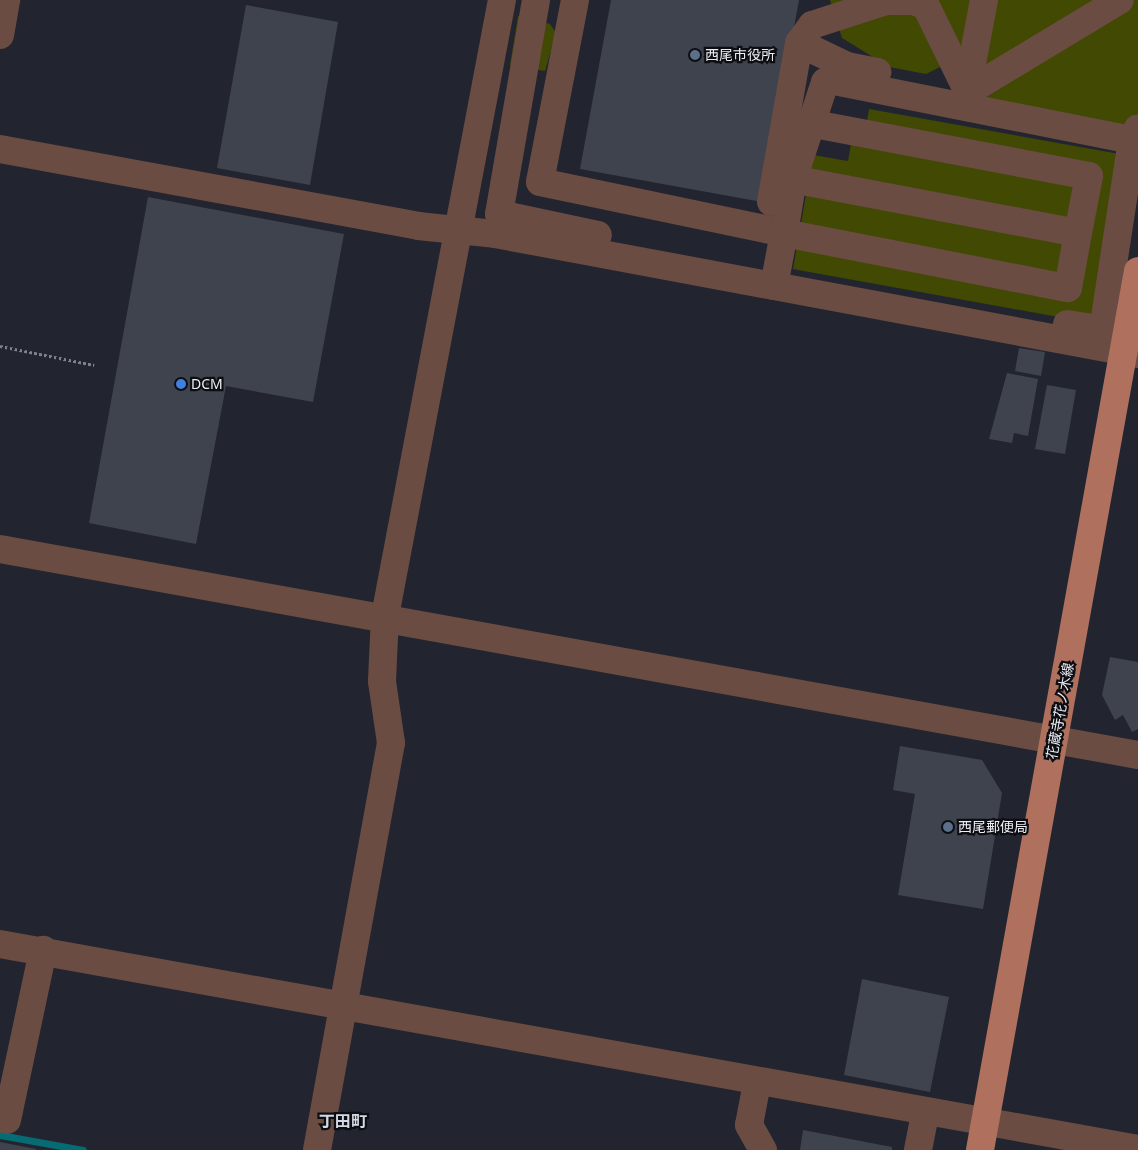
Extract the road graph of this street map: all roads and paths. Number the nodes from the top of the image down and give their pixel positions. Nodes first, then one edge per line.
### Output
1 (6, 0) edge
2 (984, 0) edge
3 (1120, 0) edge
4 (502, 2) edge
5 (535, 6) edge
6 (573, 9) edge
7 (0, 35) edge
8 (799, 42) junction
9 (488, 77) junction
10 (520, 83) junction
11 (557, 91) junction
12 (968, 91) junction
13 (814, 124) junction
14 (1137, 133) edge
15 (0, 150) edge
16 (793, 179) junction
17 (458, 230) junction
18 (775, 230) junction
19 (1078, 233) junction
20 (1138, 271) edge
21 (770, 276) junction
22 (0, 346) edge
23 (1130, 352) edge
24 (94, 365) dead end
25 (0, 549) edge
26 (385, 616) junction
27 (1056, 740) junction
28 (1138, 755) edge
29 (0, 944) edge
30 (44, 950) junction
31 (343, 1007) junction
32 (757, 1083) junction
33 (925, 1113) junction
34 (8, 1120) dead end
35 (985, 1123) junction
36 (1138, 1149) edge
37 (318, 1150) edge
38 (763, 1150) edge
39 (918, 1150) edge
40 (980, 1150) edge

1 - 7 street
2 - 12 street
3 - 12 street
4 - 5 street
4 - 9 street
5 - 6 street
5 - 10 street
6 - 11 street
8 - 12 street
8 - 12 street
8 - 18 street
9 - 10 street
9 - 17 street
10 - 11 street
10 - 21 street
11 - 18 street
12 - 14 street
13 - 14 street
13 - 16 street
13 - 19 street
14 - 21 street
15 - 17 street
16 - 18 street
16 - 19 street
17 - 21 street
17 - 26 street
18 - 19 street
18 - 21 street
20 - 23 main road, 花蔵寺花ノ木線
21 - 23 street
22 - 24 path
23 - 27 main road, 花蔵寺花ノ木線
25 - 26 street
26 - 27 street
26 - 31 street
27 - 28 street
27 - 35 main road, 花蔵寺花ノ木線
29 - 30 street
30 - 31 street
30 - 34 street
31 - 32 street
31 - 37 street
32 - 33 street
32 - 38 street
33 - 35 street
33 - 39 street
35 - 36 street
35 - 40 main road, 花蔵寺花ノ木線

